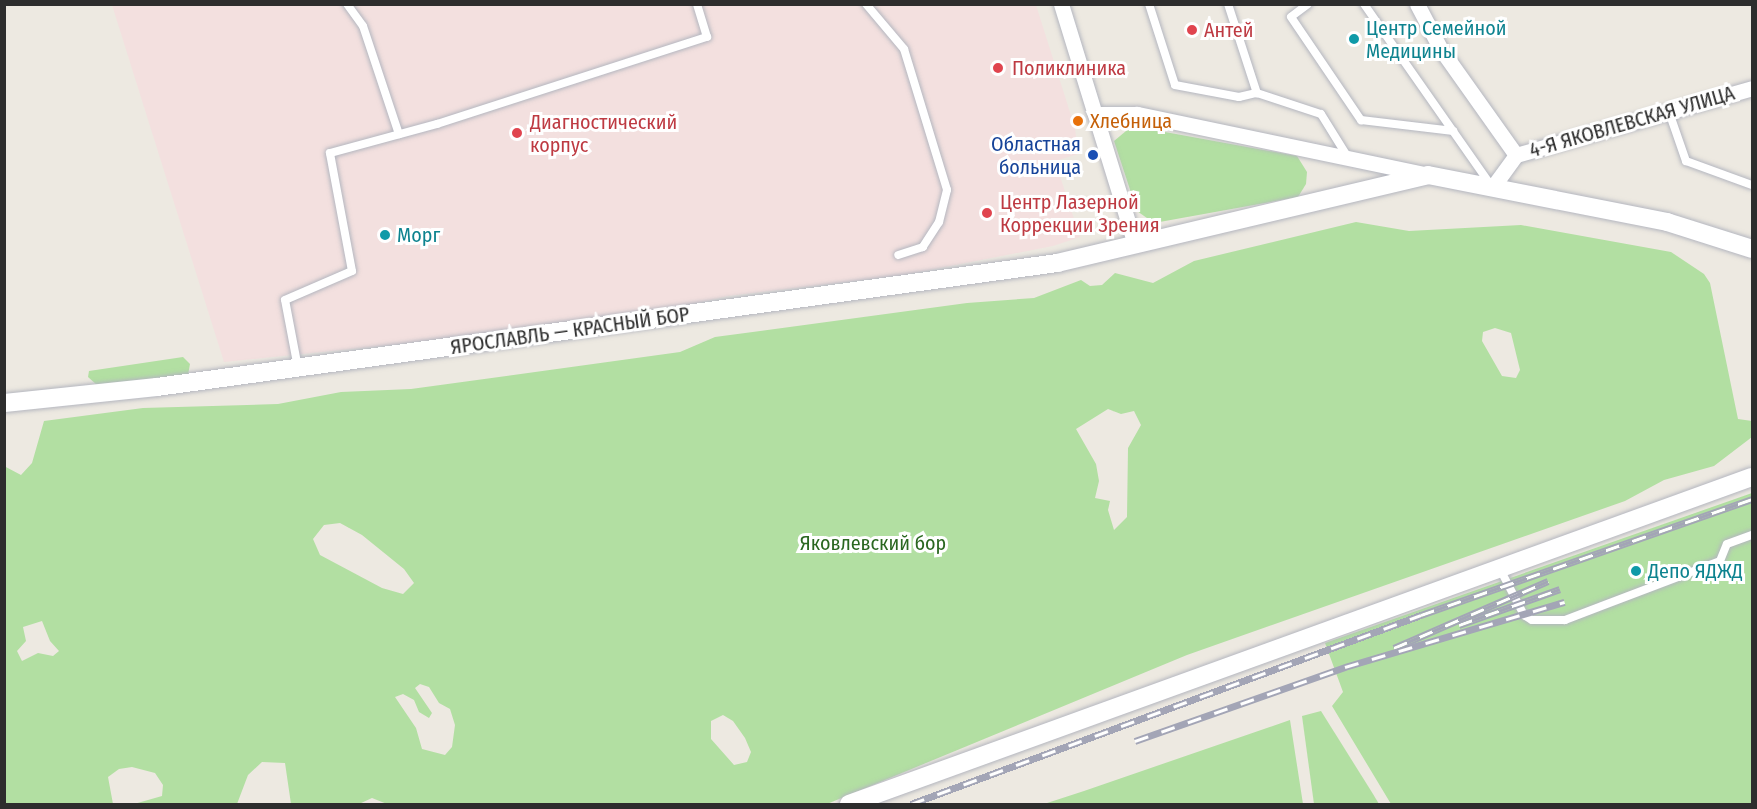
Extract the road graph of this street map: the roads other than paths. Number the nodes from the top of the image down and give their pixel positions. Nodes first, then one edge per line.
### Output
1 (347, 4) edge
2 (697, 4) edge
3 (866, 4) edge
4 (1061, 4) edge
5 (1149, 4) edge
6 (1228, 4) edge
7 (1308, 4) edge
8 (1364, 4) edge
9 (1417, 4) edge
10 (1752, 88) edge
11 (1257, 93) junction
12 (1669, 112) junction
13 (1096, 114) junction
14 (1453, 131) junction
15 (399, 134) junction
16 (1516, 155) junction
17 (1347, 158) junction
18 (1428, 175) junction
19 (1752, 185) edge
20 (1492, 188) junction
21 (1134, 242) junction
22 (1752, 249) edge
23 (898, 255) dead end
24 (298, 368) junction
25 (4, 403) edge
26 (1752, 477) edge
27 (1752, 535) edge
28 (1501, 571) junction
29 (849, 804) edge

1 - 15 lane
2 - 15 lane
3 - 23 lane
4 - 13 street
5 - 11 lane
6 - 11 lane
7 - 14 lane
8 - 14 lane
9 - 16 street
10 - 12 street, 4-Я ЯКОВЛЕВСКАЯ УЛИЦА
11 - 17 lane
12 - 16 street, 4-Я ЯКОВЛЕВСКАЯ УЛИЦА
12 - 19 lane
13 - 17 street
13 - 21 street
14 - 20 lane
15 - 24 lane
16 - 20 street, 4-Я ЯКОВЛЕВСКАЯ УЛИЦА
17 - 18 street
18 - 20 street
18 - 21 street, ЯРОСЛАВЛЬ — КРАСНЫЙ БОР
20 - 22 street
21 - 24 street, ЯРОСЛАВЛЬ — КРАСНЫЙ БОР
24 - 25 street, ЯРОСЛАВЛЬ — КРАСНЫЙ БОР
26 - 28 street
27 - 28 lane
28 - 29 street

